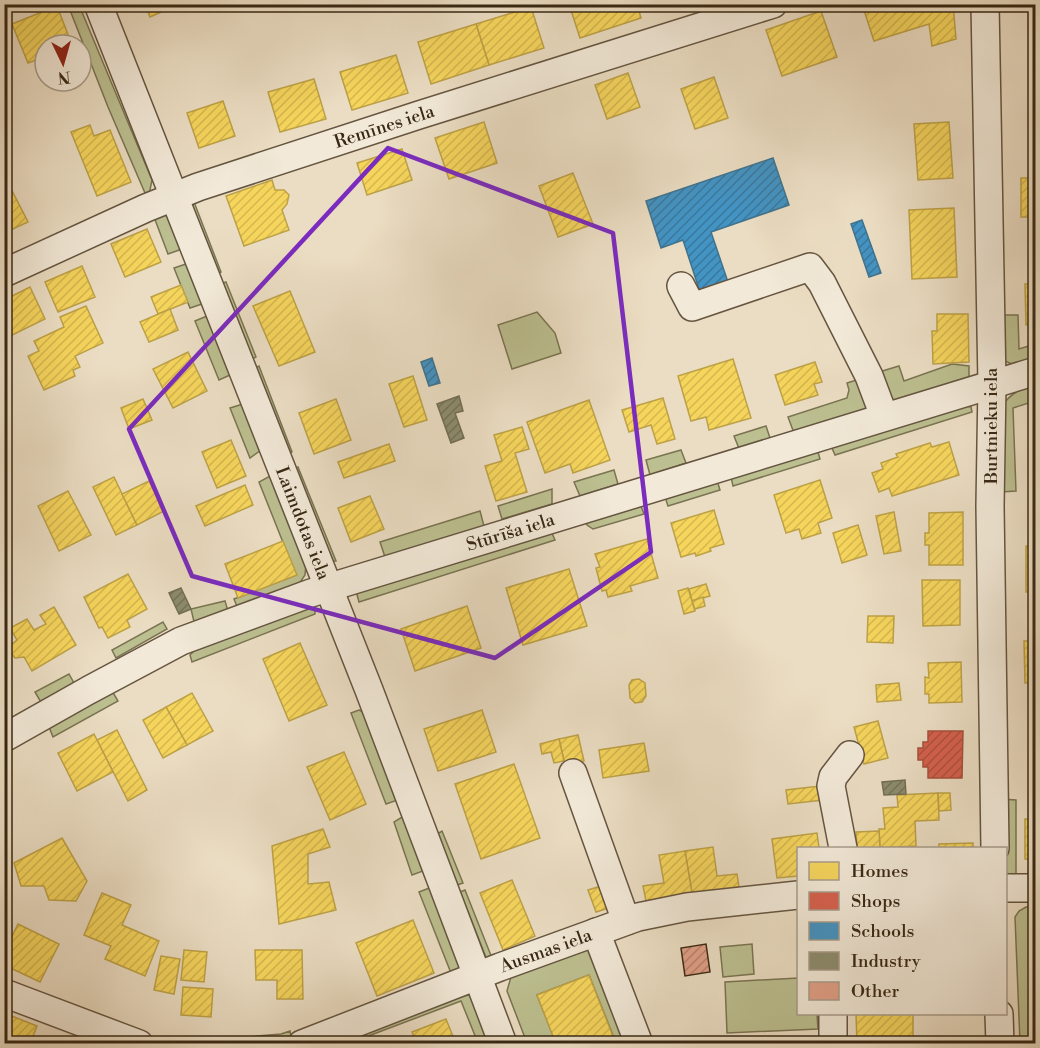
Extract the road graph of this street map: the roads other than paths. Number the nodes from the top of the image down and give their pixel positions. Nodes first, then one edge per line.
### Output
1 (98, 4) edge
2 (774, 4) edge
3 (985, 4) edge
4 (173, 196) junction
5 (4, 273) edge
6 (681, 286) dead end
7 (1035, 371) edge
8 (992, 384) junction
9 (884, 416) junction
10 (328, 588) junction
11 (4, 738) edge
12 (850, 755) dead end
13 (573, 773) dead end
14 (843, 847) edge
15 (995, 847) edge
16 (1007, 888) edge
17 (1035, 888) edge
18 (797, 895) edge
19 (626, 921) junction
20 (596, 932) junction
21 (476, 977) junction
22 (4, 993) edge
23 (833, 1015) edge
24 (999, 1015) edge
25 (139, 1044) edge
26 (302, 1044) edge
27 (503, 1044) edge
28 (639, 1044) edge
29 (833, 1044) edge
30 (1000, 1044) edge

1 - 4 street, Laimdotas iela
2 - 4 street, Remīnes iela
3 - 8 street, Burtnieku iela
4 - 5 street, Remīnes iela
4 - 10 street, Laimdotas iela
6 - 9 street
7 - 8 street, Stūrīša iela
8 - 9 street, Stūrīša iela
8 - 15 street, Burtnieku iela
9 - 10 street, Stūrīša iela
10 - 11 street, Stūrīša iela
10 - 21 street, Laimdotas iela
12 - 14 street
13 - 19 street
16 - 17 street
18 - 19 street, Ausmas iela
19 - 20 street, Ausmas iela
20 - 21 street, Ausmas iela
20 - 28 street
21 - 26 street, Ausmas iela
21 - 27 street, Laimdotas iela
22 - 25 street
23 - 29 street
24 - 30 street

